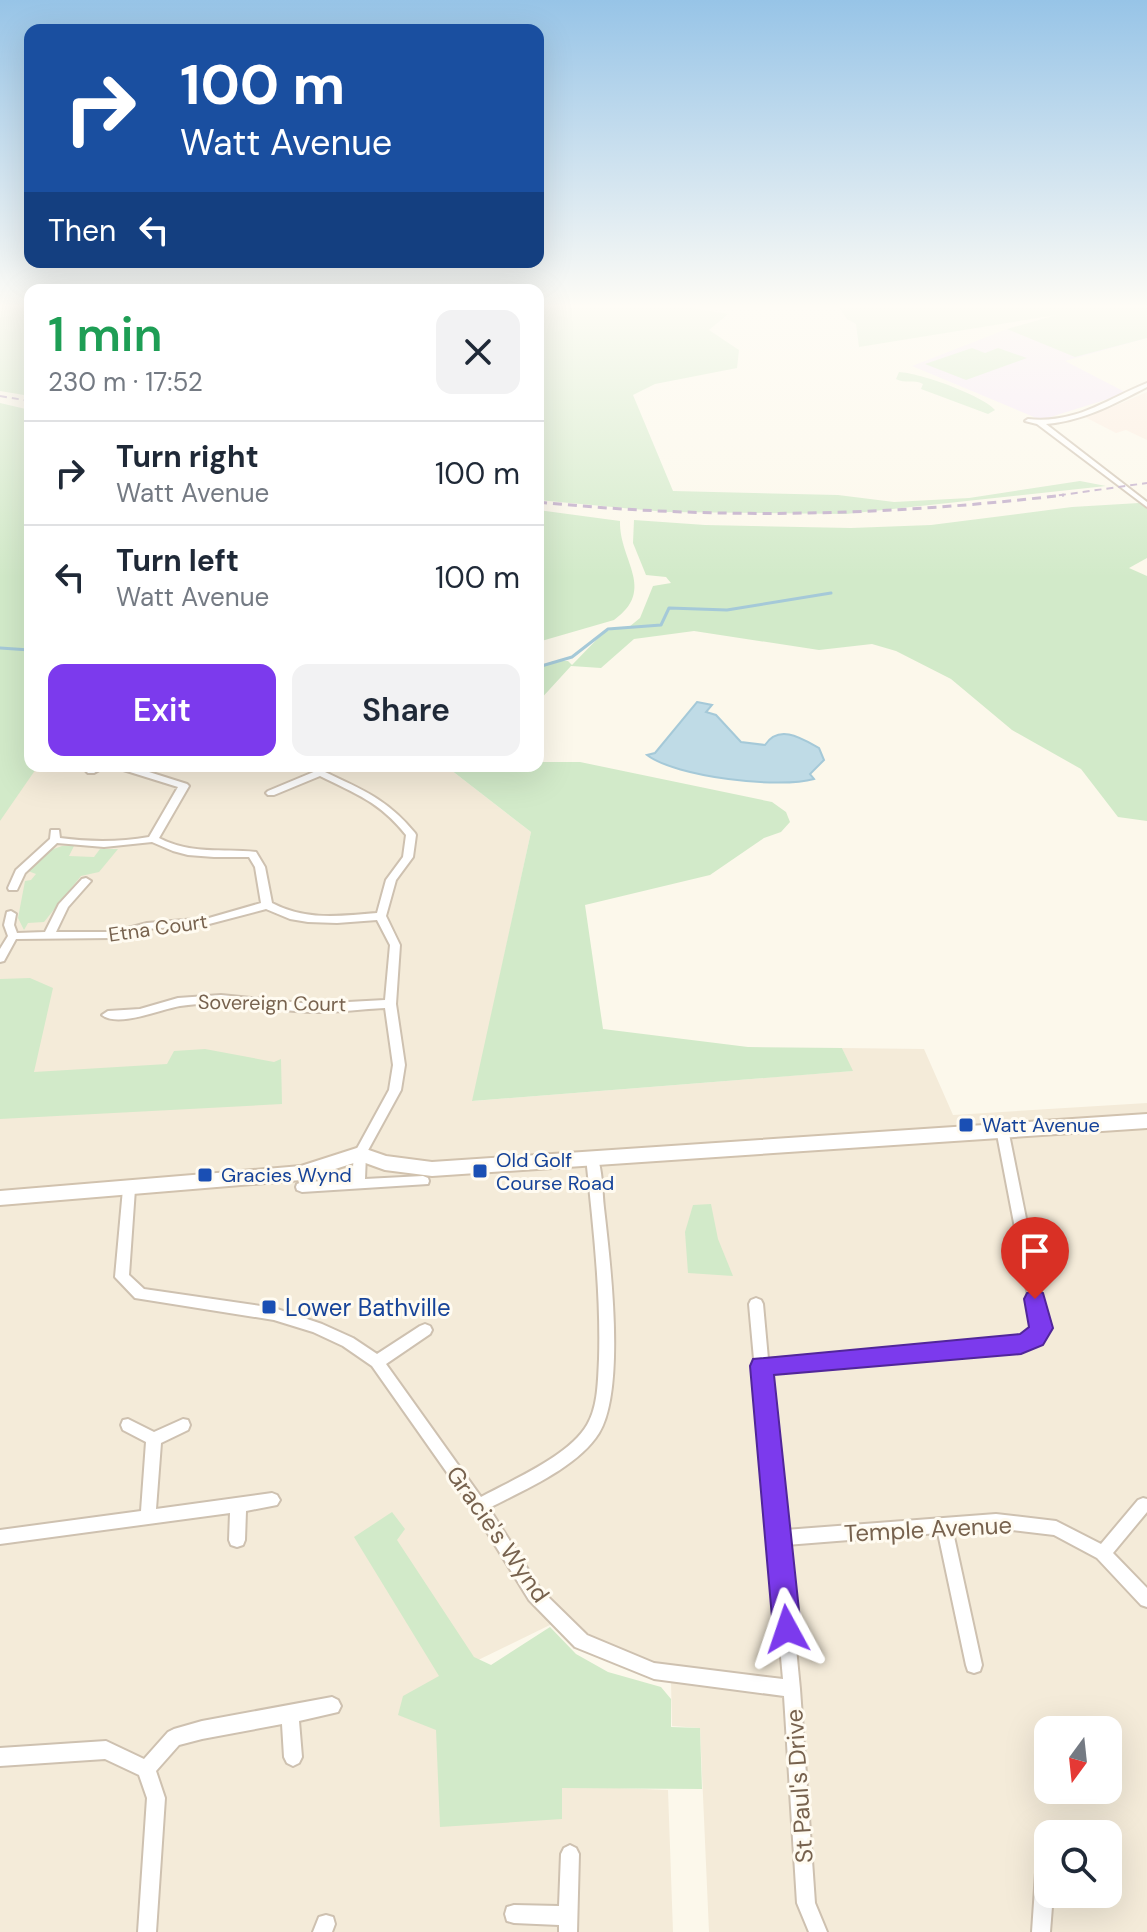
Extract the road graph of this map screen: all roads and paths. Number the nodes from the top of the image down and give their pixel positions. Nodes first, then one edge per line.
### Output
1 (1124, 397) edge
2 (1028, 421) dead end
3 (1040, 423) junction
4 (1147, 505) edge
5 (139, 772) edge
6 (316, 772) edge
7 (328, 772) edge
8 (271, 793) dead end
9 (153, 839) junction
10 (86, 881) dead end
11 (13, 888) dead end
12 (267, 905) junction
13 (11, 914) dead end
14 (381, 916) junction
15 (13, 936) junction
16 (48, 937) junction
17 (0, 958) edge
18 (390, 1004) junction
19 (108, 1015) dead end
20 (1147, 1121) edge
21 (1002, 1129) junction
22 (360, 1154) junction
23 (592, 1157) junction
24 (423, 1181) dead end
25 (358, 1183) junction
26 (302, 1187) dead end
27 (129, 1189) junction
28 (0, 1198) edge
29 (756, 1304) dead end
30 (425, 1330) dead end
31 (377, 1362) junction
32 (762, 1366) junction
33 (128, 1425) dead end
34 (183, 1425) dead end
35 (154, 1439) junction
36 (272, 1500) dead end
37 (238, 1505) junction
38 (1143, 1505) dead end
39 (479, 1506) junction
40 (148, 1517) junction
41 (944, 1526) junction
42 (0, 1537) edge
43 (779, 1538) junction
44 (237, 1540) dead end
45 (1103, 1553) junction
46 (1147, 1599) edge
47 (974, 1665) dead end
48 (792, 1689) junction
49 (332, 1706) dead end
50 (290, 1713) junction
51 (0, 1757) edge
52 (293, 1757) dead end
53 (146, 1769) junction
54 (570, 1854) dead end
55 (1043, 1908) edge
56 (514, 1914) dead end
57 (569, 1924) edge
58 (147, 1932) edge
59 (818, 1932) edge
60 (1041, 1932) edge

1 - 3 street
2 - 3 street
3 - 4 street
5 - 9 street
6 - 8 street
7 - 14 street
9 - 11 street
9 - 12 street
10 - 16 street
12 - 14 street
12 - 16 street, Etna Court
13 - 15 street
14 - 18 street
15 - 16 street, Etna Court
15 - 17 street
18 - 19 street, Sovereign Court
18 - 22 street
20 - 21 main road
21 - 23 main road
21 - 32 street
22 - 23 main road
22 - 25 street
22 - 27 main road
23 - 39 street
24 - 25 street
25 - 26 street
27 - 28 main road
27 - 31 street, Gracie's Wynd
29 - 32 street, St Paul's Drive
30 - 31 street
31 - 39 street, Gracie's Wynd
32 - 43 street, St Paul's Drive
33 - 35 street
34 - 35 street
35 - 40 street
36 - 37 street
37 - 40 street
37 - 44 street
38 - 45 street
39 - 48 street, Gracie's Wynd
40 - 42 street
41 - 43 street, Temple Avenue
41 - 45 street, Temple Avenue
41 - 47 street
43 - 48 street, St Paul's Drive
45 - 46 street, Temple Avenue
48 - 59 street, St Paul's Drive
49 - 50 street
50 - 52 street
50 - 53 street
51 - 53 street
53 - 58 street
54 - 57 street
55 - 60 street
56 - 57 street

